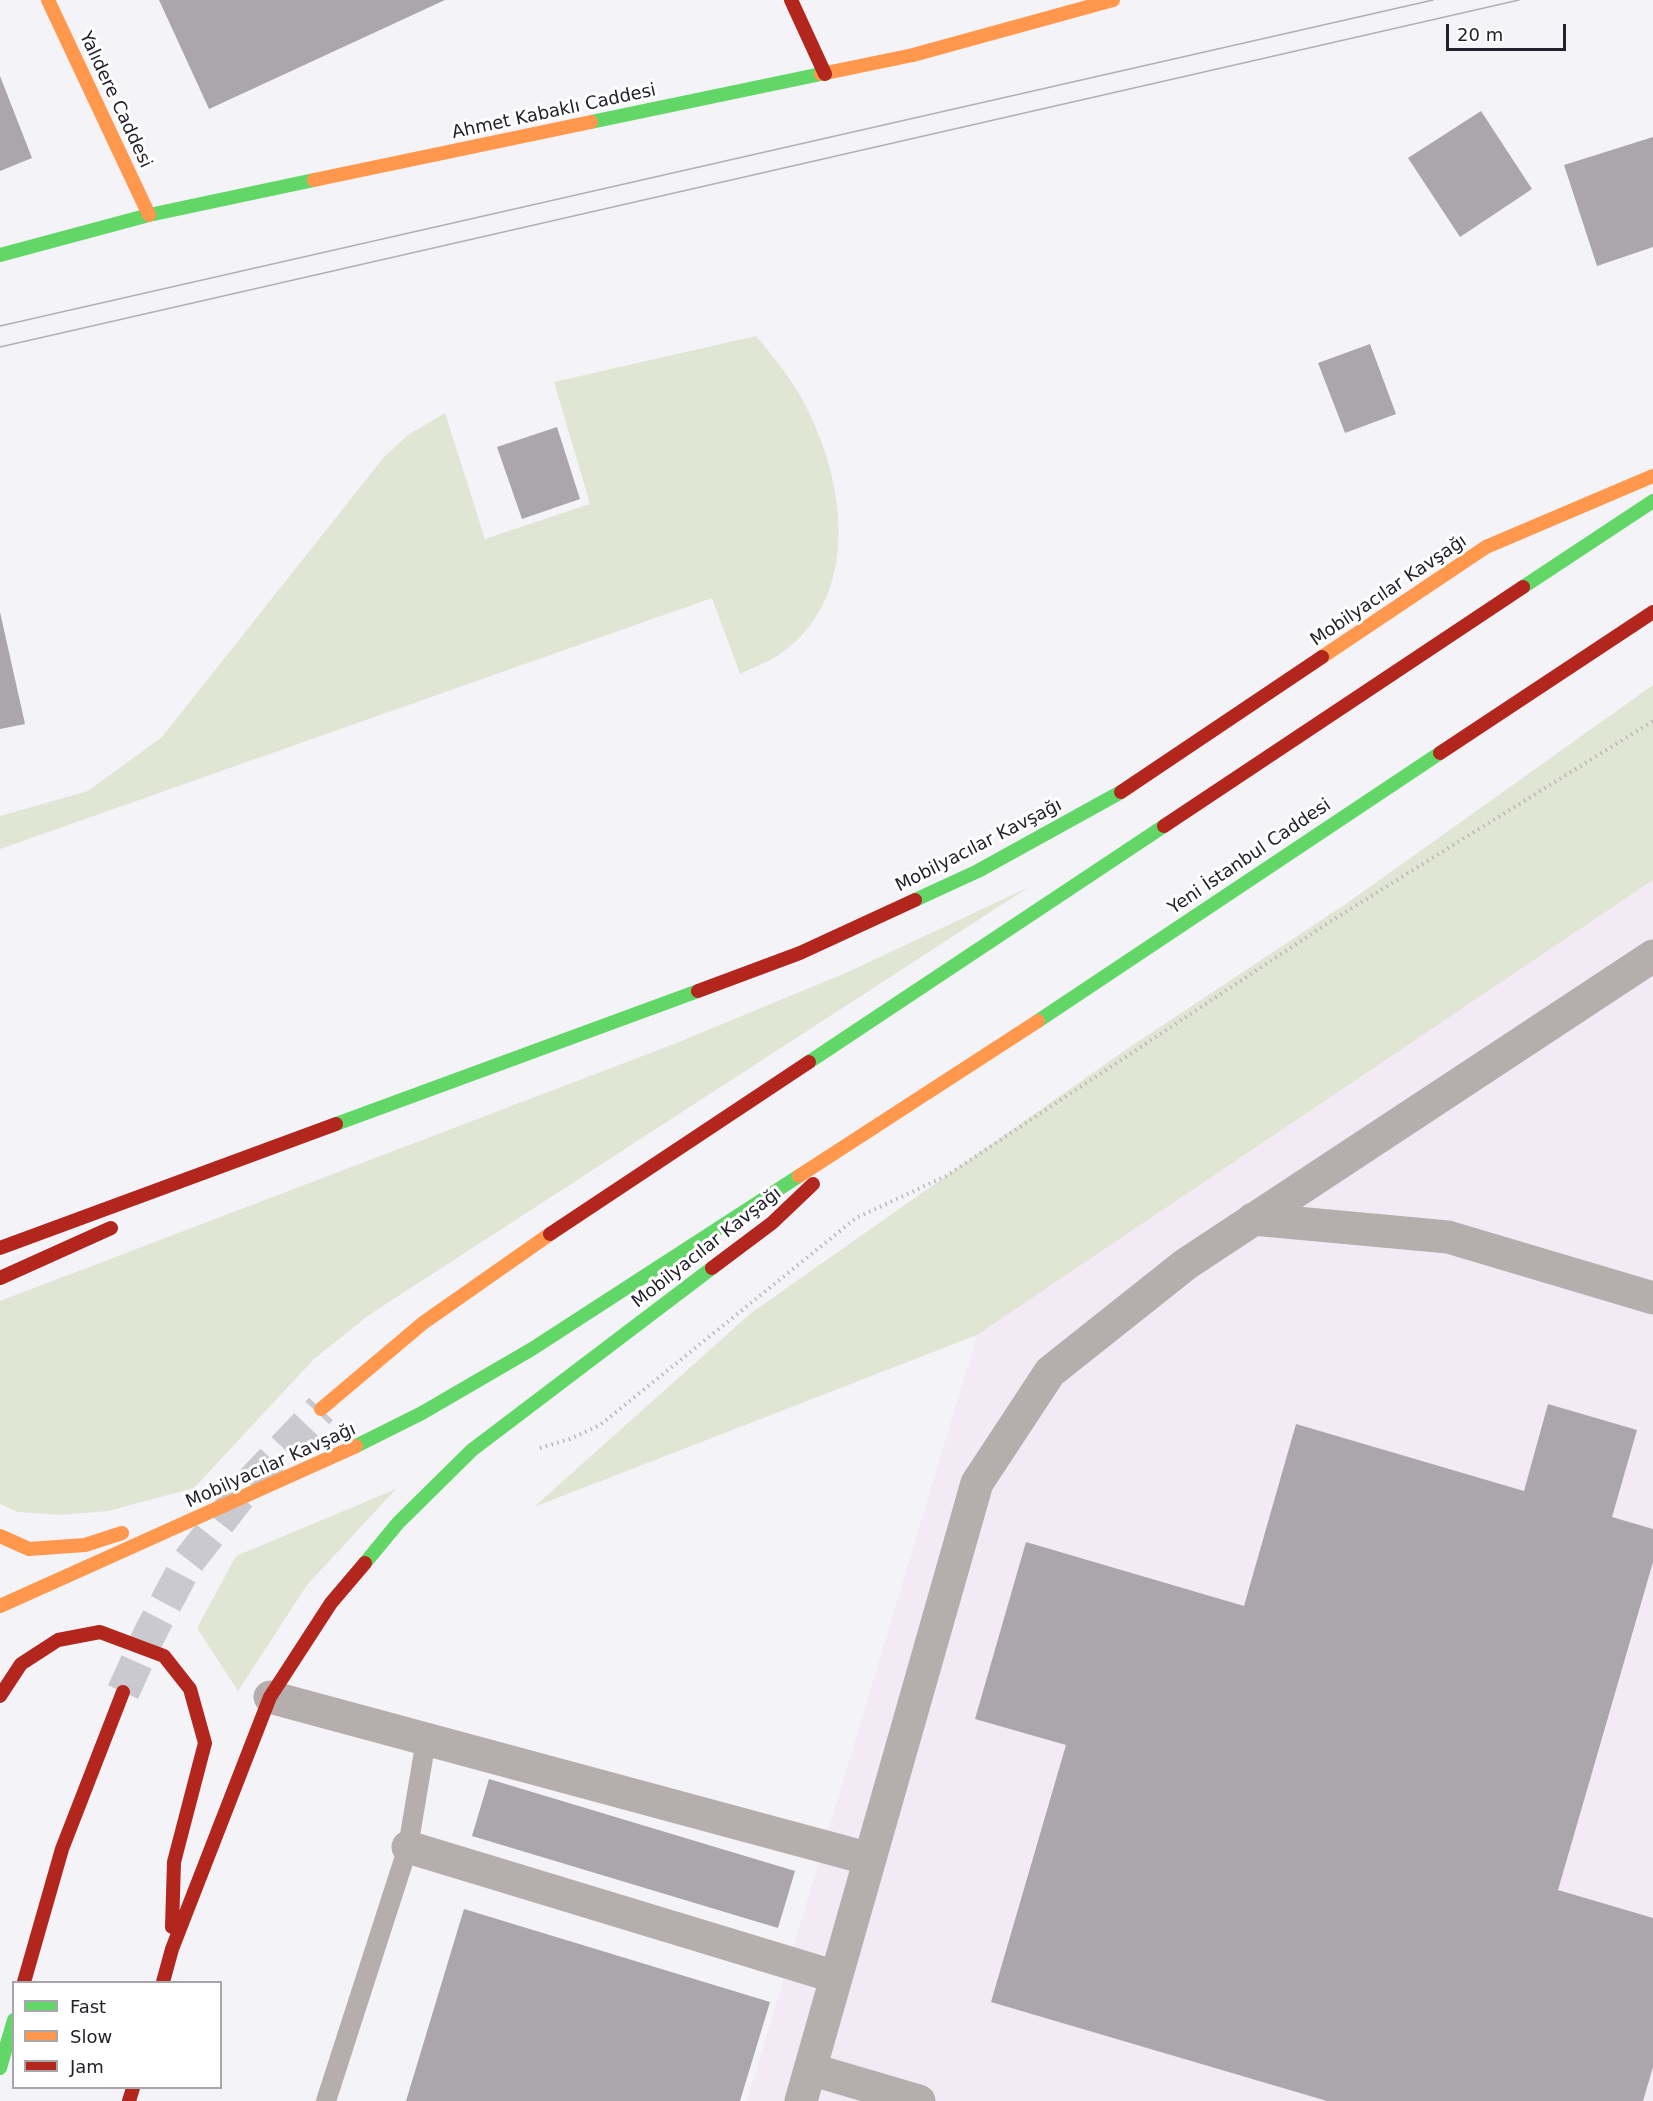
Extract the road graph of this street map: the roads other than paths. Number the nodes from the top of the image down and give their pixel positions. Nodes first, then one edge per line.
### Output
1 (48, 0) edge
2 (791, 0) edge
3 (1113, 0) edge
4 (825, 74) junction
5 (149, 215) junction
6 (0, 255) edge
7 (1653, 476) edge
8 (1653, 501) edge
9 (1653, 612) edge
10 (1653, 956) edge
11 (866, 1133) junction
12 (228, 1162) junction
13 (1253, 1220) junction
14 (0, 1248) edge
15 (0, 1278) edge
16 (1653, 1298) edge
17 (321, 1409) tunnel mouth
18 (291, 1478) junction
19 (0, 1536) edge
20 (0, 1606) edge
21 (123, 1692) tunnel mouth
22 (0, 1696) edge
23 (270, 1697) junction
24 (426, 1740) junction
25 (408, 1847) junction
26 (870, 1859) junction
27 (172, 1949) junction
28 (836, 1977) junction
29 (25, 1981) edge
30 (164, 1981) edge
31 (12, 2027) edge
32 (0, 2068) edge
33 (810, 2069) junction
34 (326, 2101) edge
35 (801, 2101) edge
36 (919, 2101) edge

1 - 5 main road, Yalıdere Caddesi
2 - 4 main road
3 - 4 main road, Ahmet Kabaklı Caddesi
4 - 5 main road, Ahmet Kabaklı Caddesi
5 - 6 main road, Ahmet Kabaklı Caddesi
7 - 12 main road, Mobilyacılar Kavşağı
8 - 17 main road, Mobilyacılar Kavşağı
9 - 11 main road, Yeni İstanbul Caddesi
10 - 13 street
11 - 18 main road, Mobilyacılar Kavşağı
11 - 23 main road, Mobilyacılar Kavşağı
12 - 14 main road, Mobilyacılar Kavşağı
12 - 15 main road
13 - 16 street
13 - 26 street
18 - 19 main road
18 - 20 main road, Mobilyacılar Kavşağı
21 - 29 main road
22 - 27 main road
23 - 24 street
23 - 27 main road, Mobilyacılar Kavşağı
24 - 25 lane
24 - 26 street
25 - 28 street
25 - 34 lane
26 - 28 street
27 - 30 main road, Mobilyacılar Kavşağı
28 - 33 street
31 - 32 main road
33 - 35 street
33 - 36 street

